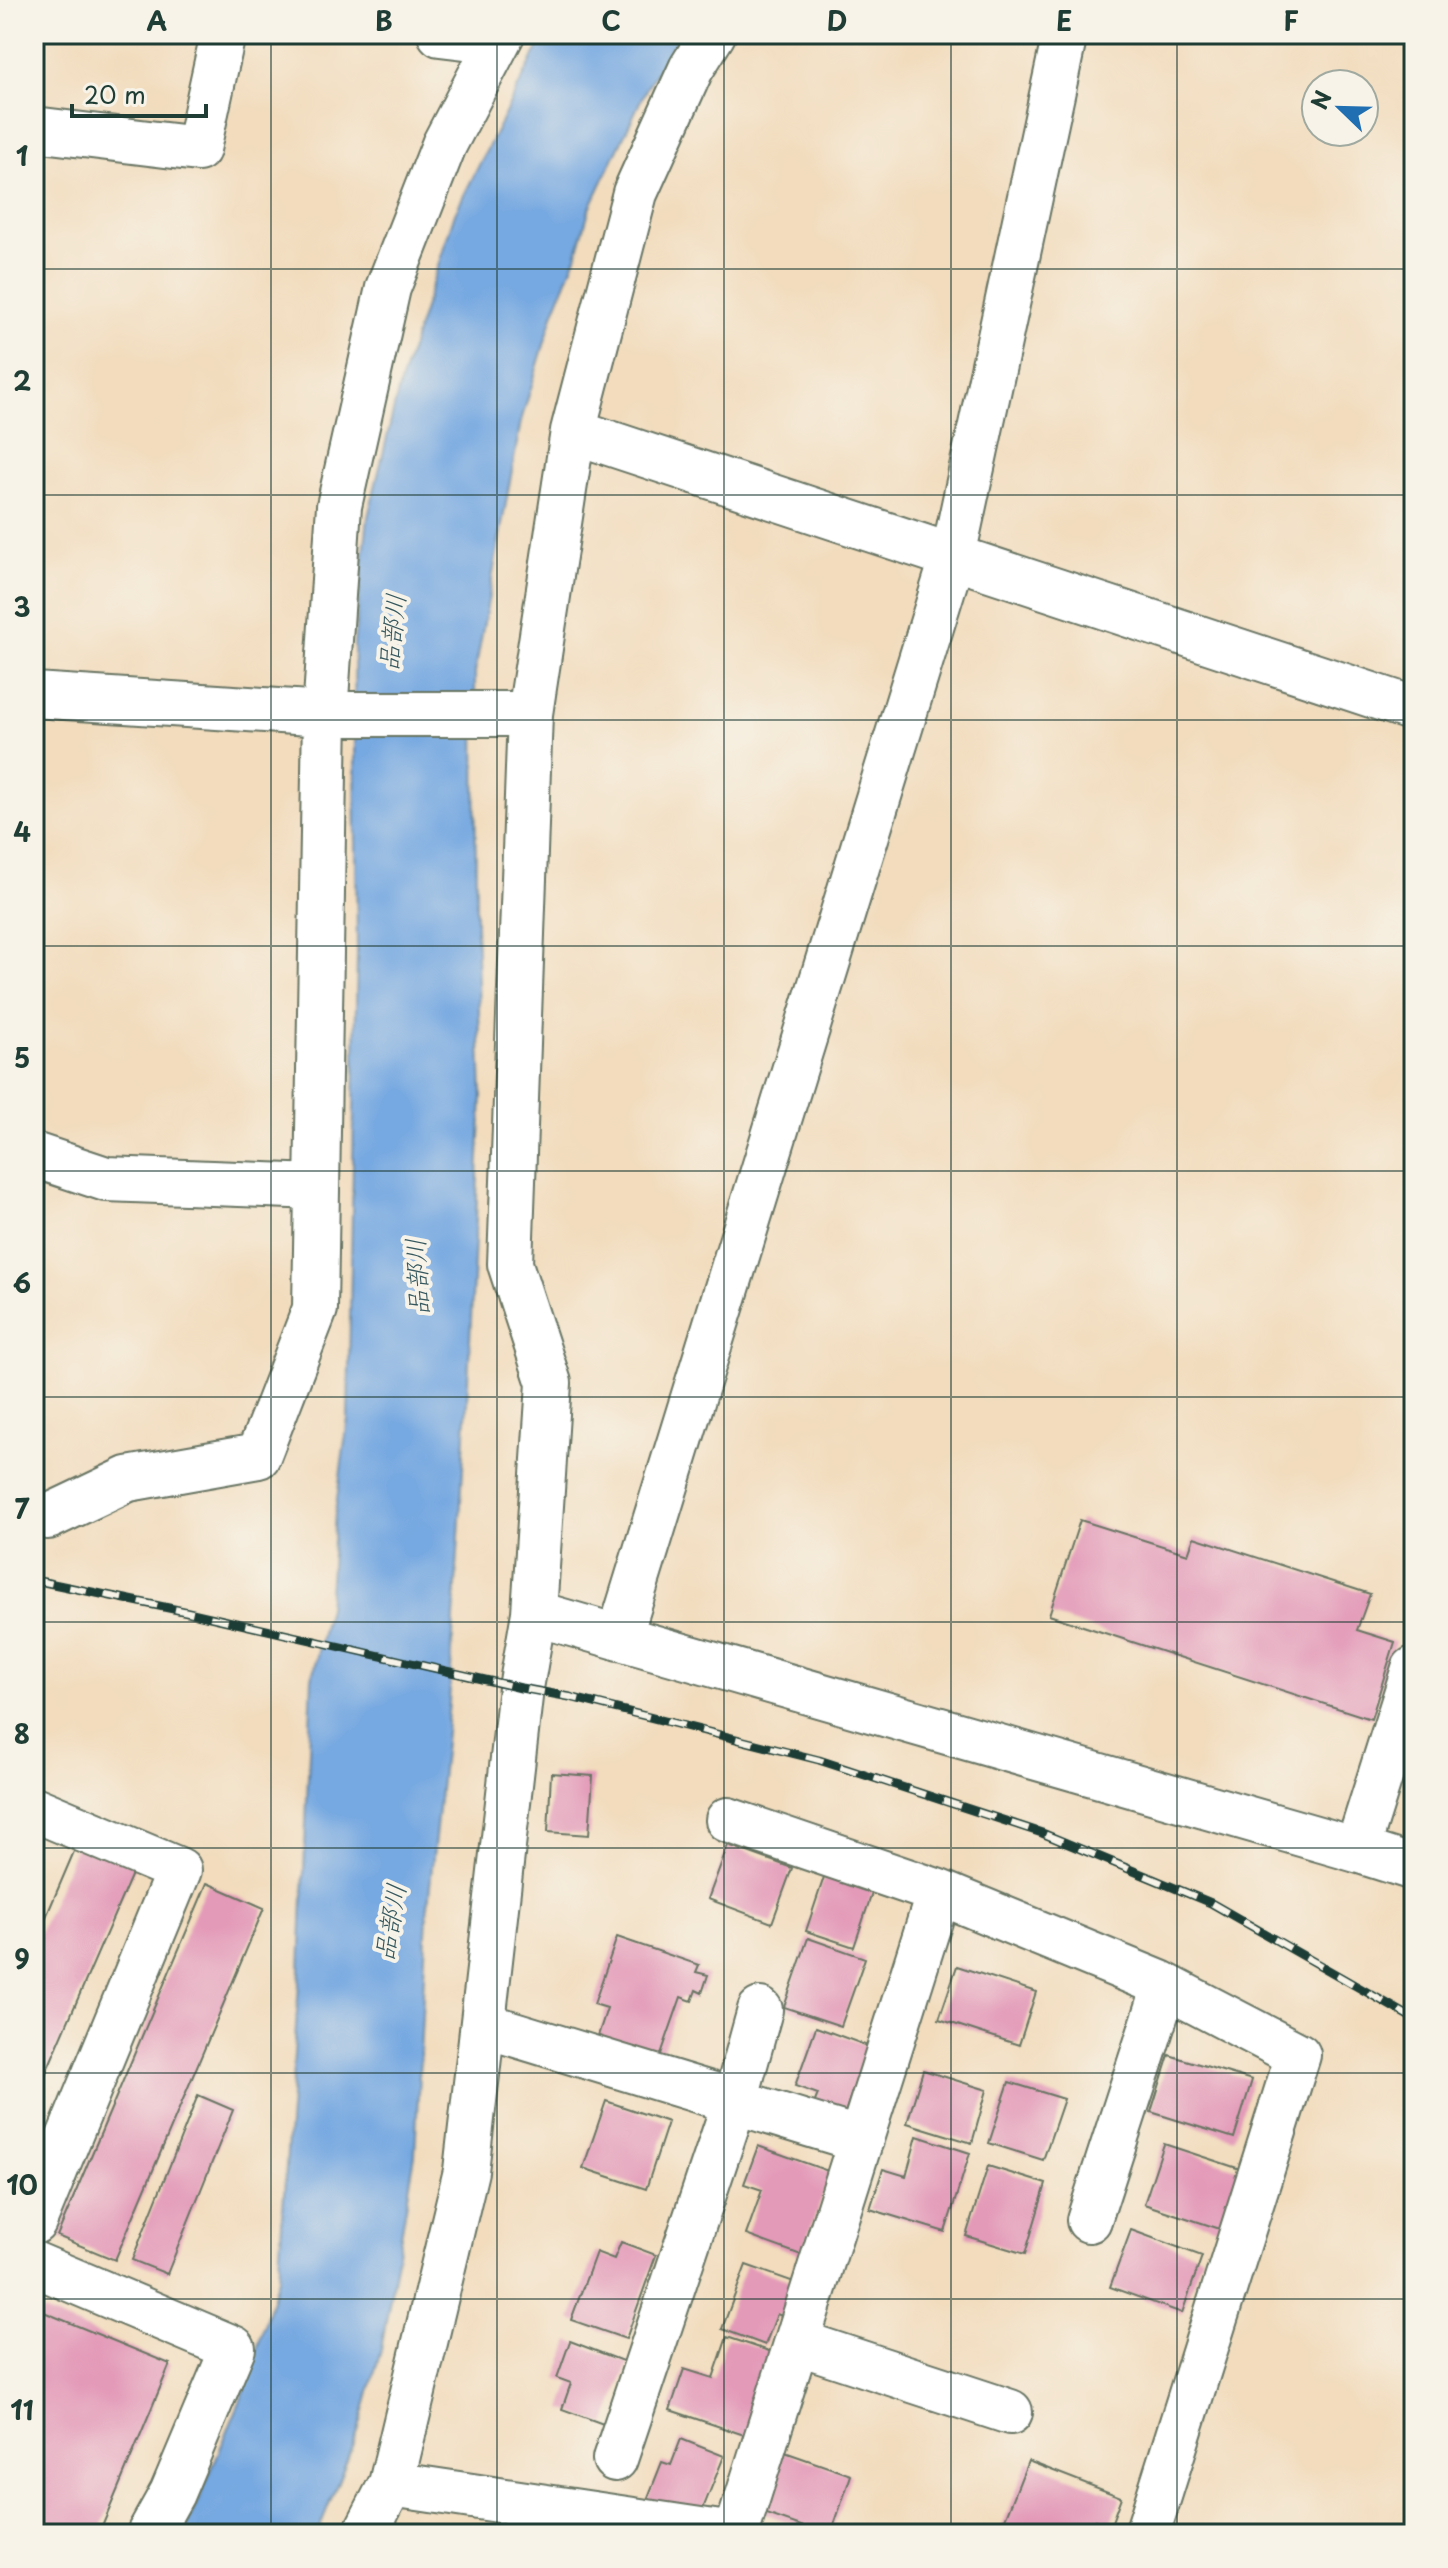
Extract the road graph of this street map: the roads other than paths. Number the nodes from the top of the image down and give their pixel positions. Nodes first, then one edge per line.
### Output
1 (223, 34) edge
2 (440, 34) edge
3 (713, 34) edge
4 (1065, 34) edge
5 (500, 38) edge
6 (34, 129) edge
7 (573, 431) junction
8 (953, 556) junction
9 (34, 695) edge
10 (1414, 709) edge
11 (336, 714) junction
12 (513, 714) junction
13 (34, 1155) edge
14 (317, 1187) junction
15 (34, 1514) edge
16 (534, 1613) junction
17 (619, 1638) junction
18 (1414, 1669) edge
19 (728, 1820) dead end
20 (39, 1824) edge
21 (1357, 1850) junction
22 (1414, 1868) edge
23 (939, 1892) junction
24 (1165, 1986) junction
25 (760, 2010) dead end
26 (484, 2025) junction
27 (735, 2101) junction
28 (861, 2140) junction
29 (1089, 2220) dead end
30 (34, 2222) edge
31 (34, 2264) edge
32 (797, 2342) junction
33 (1010, 2412) dead end
34 (615, 2459) dead end
35 (391, 2484) junction
36 (636, 2527) edge
37 (149, 2534) edge
38 (365, 2534) edge
39 (727, 2534) edge
40 (736, 2534) edge
41 (1147, 2534) edge

1 - 6 street
2 - 5 street
3 - 7 street
4 - 8 street
5 - 11 street
7 - 8 street
7 - 12 street
8 - 10 street
8 - 17 street
9 - 11 street
11 - 12 street
11 - 14 street
12 - 16 street
13 - 14 street
14 - 15 street
16 - 17 street
16 - 26 street
17 - 21 street
18 - 21 street
19 - 23 street
20 - 30 street
21 - 22 street
23 - 24 street
23 - 28 street
24 - 29 street
24 - 41 street
25 - 27 street
26 - 27 street
26 - 35 street
27 - 28 street
27 - 34 street
28 - 32 street
31 - 37 street
32 - 33 street
32 - 40 street
35 - 36 street
35 - 38 street
36 - 39 street

